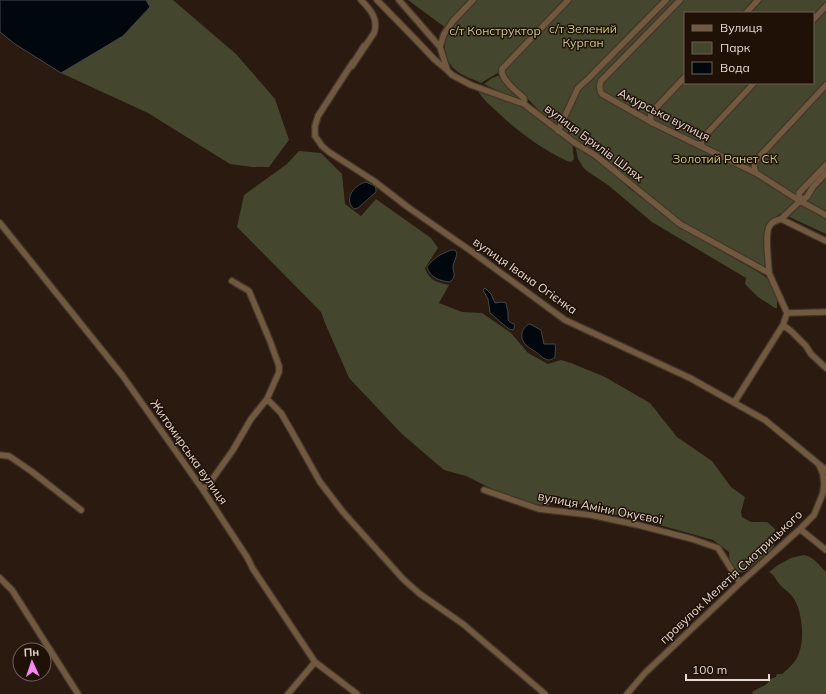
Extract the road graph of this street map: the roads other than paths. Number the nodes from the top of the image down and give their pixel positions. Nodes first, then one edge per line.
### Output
1 (361, 0) edge
2 (377, 0) edge
3 (399, 0) edge
4 (473, 0) edge
5 (568, 0) edge
6 (666, 0) edge
7 (680, 0) edge
8 (758, 0) edge
9 (826, 6) edge
10 (747, 12) edge
11 (814, 19) edge
12 (440, 47) junction
13 (447, 70) junction
14 (684, 78) edge
15 (753, 84) edge
16 (826, 85) edge
17 (524, 104) junction
18 (653, 123) junction
19 (315, 124) junction
20 (558, 131) junction
21 (703, 147) junction
22 (826, 165) edge
23 (756, 173) junction
24 (826, 173) edge
25 (800, 201) junction
26 (826, 215) edge
27 (781, 218) junction
28 (1, 225) edge
29 (826, 242) edge
30 (769, 273) junction
31 (232, 281) dead end
32 (787, 312) junction
33 (826, 312) edge
34 (783, 325) junction
35 (826, 368) edge
36 (267, 399) junction
37 (734, 403) junction
38 (0, 455) edge
39 (818, 464) junction
40 (826, 470) edge
41 (203, 490) junction
42 (484, 490) dead end
43 (824, 492) edge
44 (81, 510) dead end
45 (800, 529) junction
46 (826, 550) edge
47 (0, 578) edge
48 (740, 583) junction
49 (315, 662) junction
50 (78, 694) edge
51 (288, 694) edge
52 (357, 694) edge
53 (544, 694) edge
54 (627, 694) edge

1 - 19 street
2 - 13 street, вулиця Брилів Шлях
3 - 12 street
4 - 12 street
5 - 17 street
6 - 20 street
7 - 18 street, Амурська вулиця
8 - 10 street
9 - 11 street
12 - 13 street
13 - 17 street, вулиця Брилів Шлях
14 - 18 street
15 - 21 street
16 - 23 street
17 - 20 street, вулиця Брилів Шлях
18 - 21 street, Амурська вулиця
19 - 19 street
19 - 19 street
19 - 37 street, вулиця Івана Огієнка
20 - 30 street, вулиця Брилів Шлях
21 - 23 street, Амурська вулиця
22 - 25 street
23 - 25 street, Амурська вулиця
24 - 25 street
25 - 26 street, Амурська вулиця
25 - 27 street
27 - 29 street
27 - 30 street
28 - 41 street, Житомирська вулиця
30 - 32 street
31 - 36 street
32 - 33 street
32 - 34 street
34 - 35 street
34 - 37 street
36 - 41 street
36 - 53 street
37 - 39 street, вулиця Івана Огієнка
38 - 44 street
39 - 40 street, вулиця Івана Огієнка
39 - 43 street, провулок Мелетія Смотрицького
41 - 49 street, Житомирська вулиця
42 - 48 street, вулиця Аміни Окуєвої
43 - 45 street, провулок Мелетія Смотрицького
45 - 46 street
45 - 48 street, провулок Мелетія Смотрицького
47 - 50 street
48 - 54 street, провулок Мелетія Смотрицького
49 - 51 street
49 - 52 street, Житомирська вулиця

